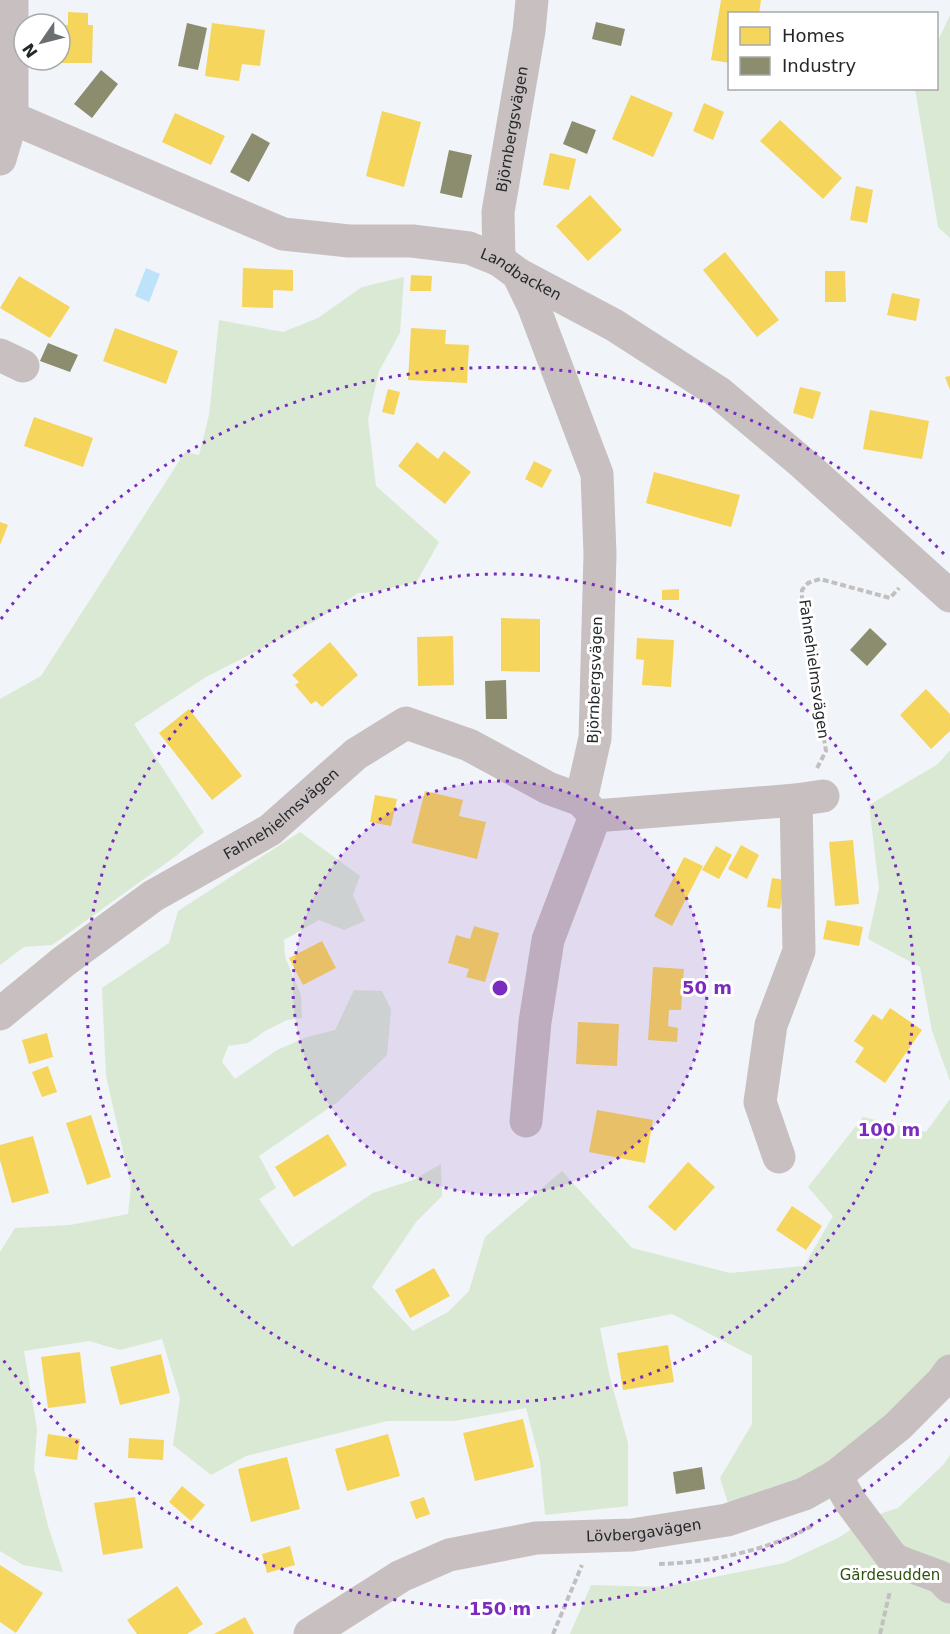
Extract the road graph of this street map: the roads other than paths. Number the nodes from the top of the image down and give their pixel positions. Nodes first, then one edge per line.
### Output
1 (12, 0) edge
2 (532, 0) edge
3 (12, 118) junction
4 (0, 159) edge
5 (508, 267) junction
6 (950, 596) edge
7 (588, 808) junction
8 (0, 1014) edge
9 (526, 1121) dead end
10 (779, 1157) dead end
11 (950, 1371) edge
12 (836, 1476) junction
13 (950, 1587) edge
14 (310, 1634) edge

1 - 3 street
2 - 5 street, Björnbergsvägen
3 - 4 street
3 - 5 street, Landbacken
5 - 6 street, Landbacken
5 - 7 street, Björnbergsvägen
7 - 8 street, Fahnehielmsvägen
7 - 9 street, Björnbergsvägen
7 - 10 street, Fahnehielmsvägen
11 - 12 street, Lövbergavägen
12 - 13 street
12 - 14 street, Lövbergavägen

